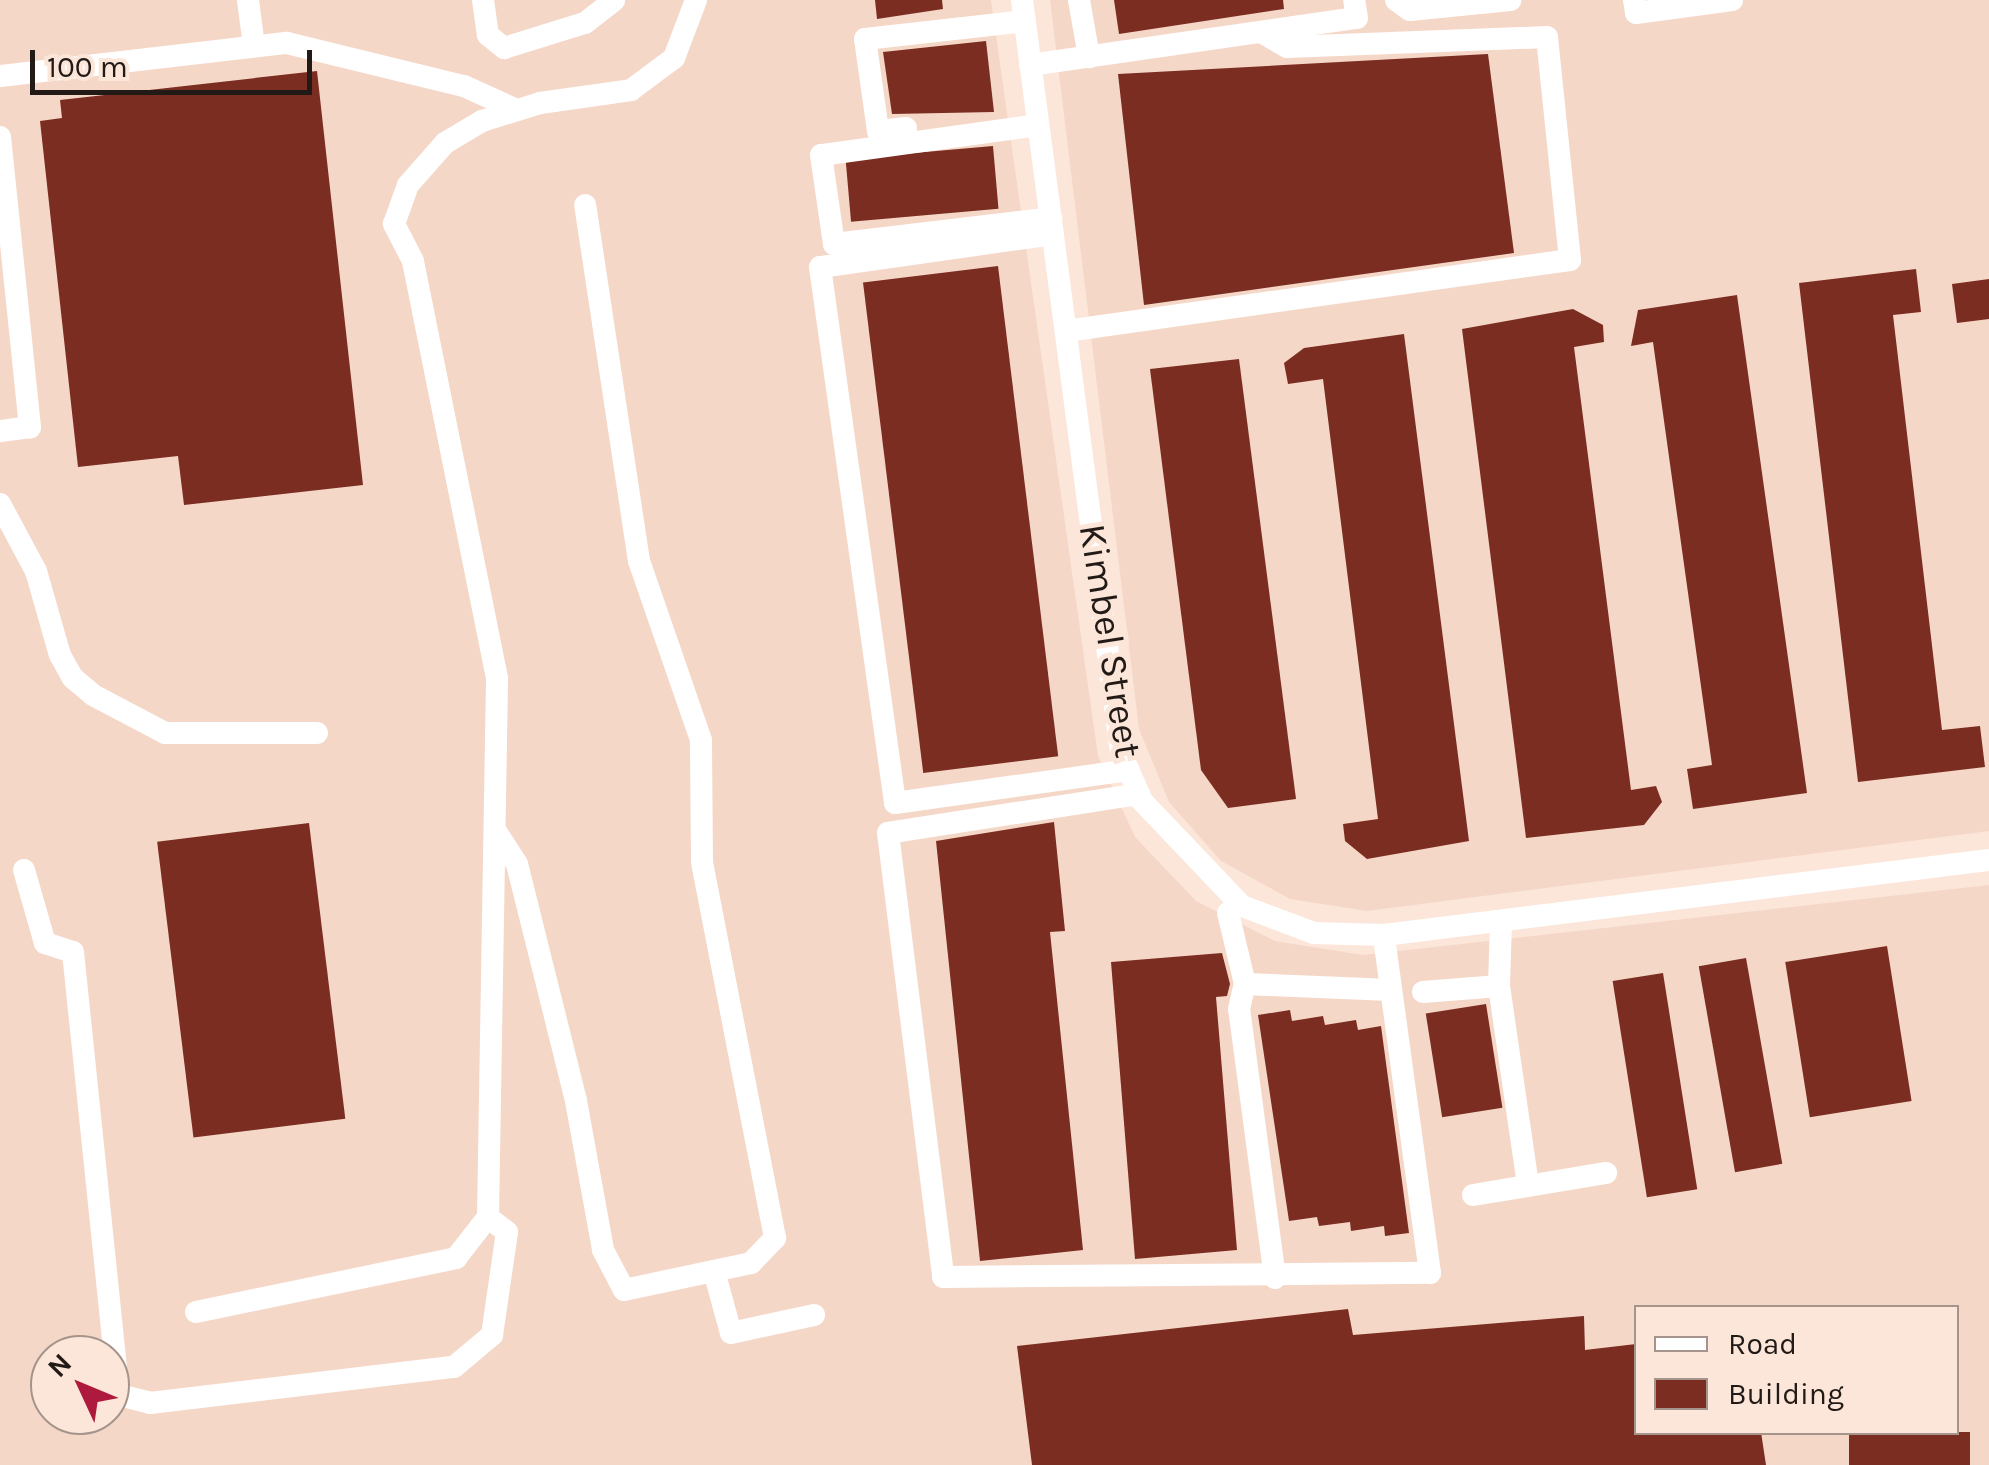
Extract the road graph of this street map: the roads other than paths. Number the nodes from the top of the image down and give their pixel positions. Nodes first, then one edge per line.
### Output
1 (248, 0) edge
2 (482, 0) edge
3 (614, 0) edge
4 (696, 0) edge
5 (1080, 0) edge
6 (1354, 0) edge
7 (1396, 0) edge
8 (1511, 0) edge
9 (1634, 0) edge
10 (1732, 0) edge
11 (1023, 10) edge
12 (1261, 32) junction
13 (254, 46) junction
14 (1089, 57) junction
15 (1030, 65) junction
16 (0, 76) edge
17 (517, 110) junction
18 (1037, 119) junction
19 (0, 137) edge
20 (585, 205) dead end
21 (1052, 226) junction
22 (1066, 331) junction
23 (12, 359) edge
24 (0, 431) edge
25 (0, 504) edge
26 (317, 732) dead end
27 (1128, 770) junction
28 (1138, 794) junction
29 (495, 830) junction
30 (1989, 860) edge
31 (24, 870) dead end
32 (1228, 913) dead end
33 (1501, 922) junction
34 (1384, 935) junction
35 (1245, 984) junction
36 (1499, 986) junction
37 (1391, 990) junction
38 (1424, 992) dead end
39 (1606, 1173) dead end
40 (1528, 1186) junction
41 (1473, 1195) dead end
42 (488, 1217) junction
43 (714, 1271) junction
44 (1275, 1278) junction
45 (196, 1312) dead end
46 (814, 1315) dead end

1 - 13 street
2 - 3 street
4 - 17 street
5 - 14 street
6 - 12 street
7 - 8 street
9 - 10 street
11 - 15 street, Kimbel Street
11 - 18 street
12 - 14 street
12 - 22 street
13 - 16 street
13 - 17 street
14 - 15 street
15 - 18 street, Kimbel Street
17 - 29 street
18 - 21 street, Kimbel Street
18 - 21 street
19 - 23 street
20 - 43 street
21 - 22 street, Kimbel Street
21 - 27 street
22 - 27 street, Kimbel Street
23 - 24 street
25 - 26 street
27 - 28 street, Kimbel Street
28 - 34 street, Kimbel Street
28 - 44 street
29 - 42 street
29 - 43 street
30 - 33 street, Kimbel Street
31 - 42 street
32 - 35 street
33 - 34 street, Kimbel Street
33 - 36 street
34 - 37 street
35 - 37 street
35 - 44 street
36 - 38 street
36 - 40 street
37 - 44 street
39 - 40 street
40 - 41 street
42 - 45 street
43 - 46 street

